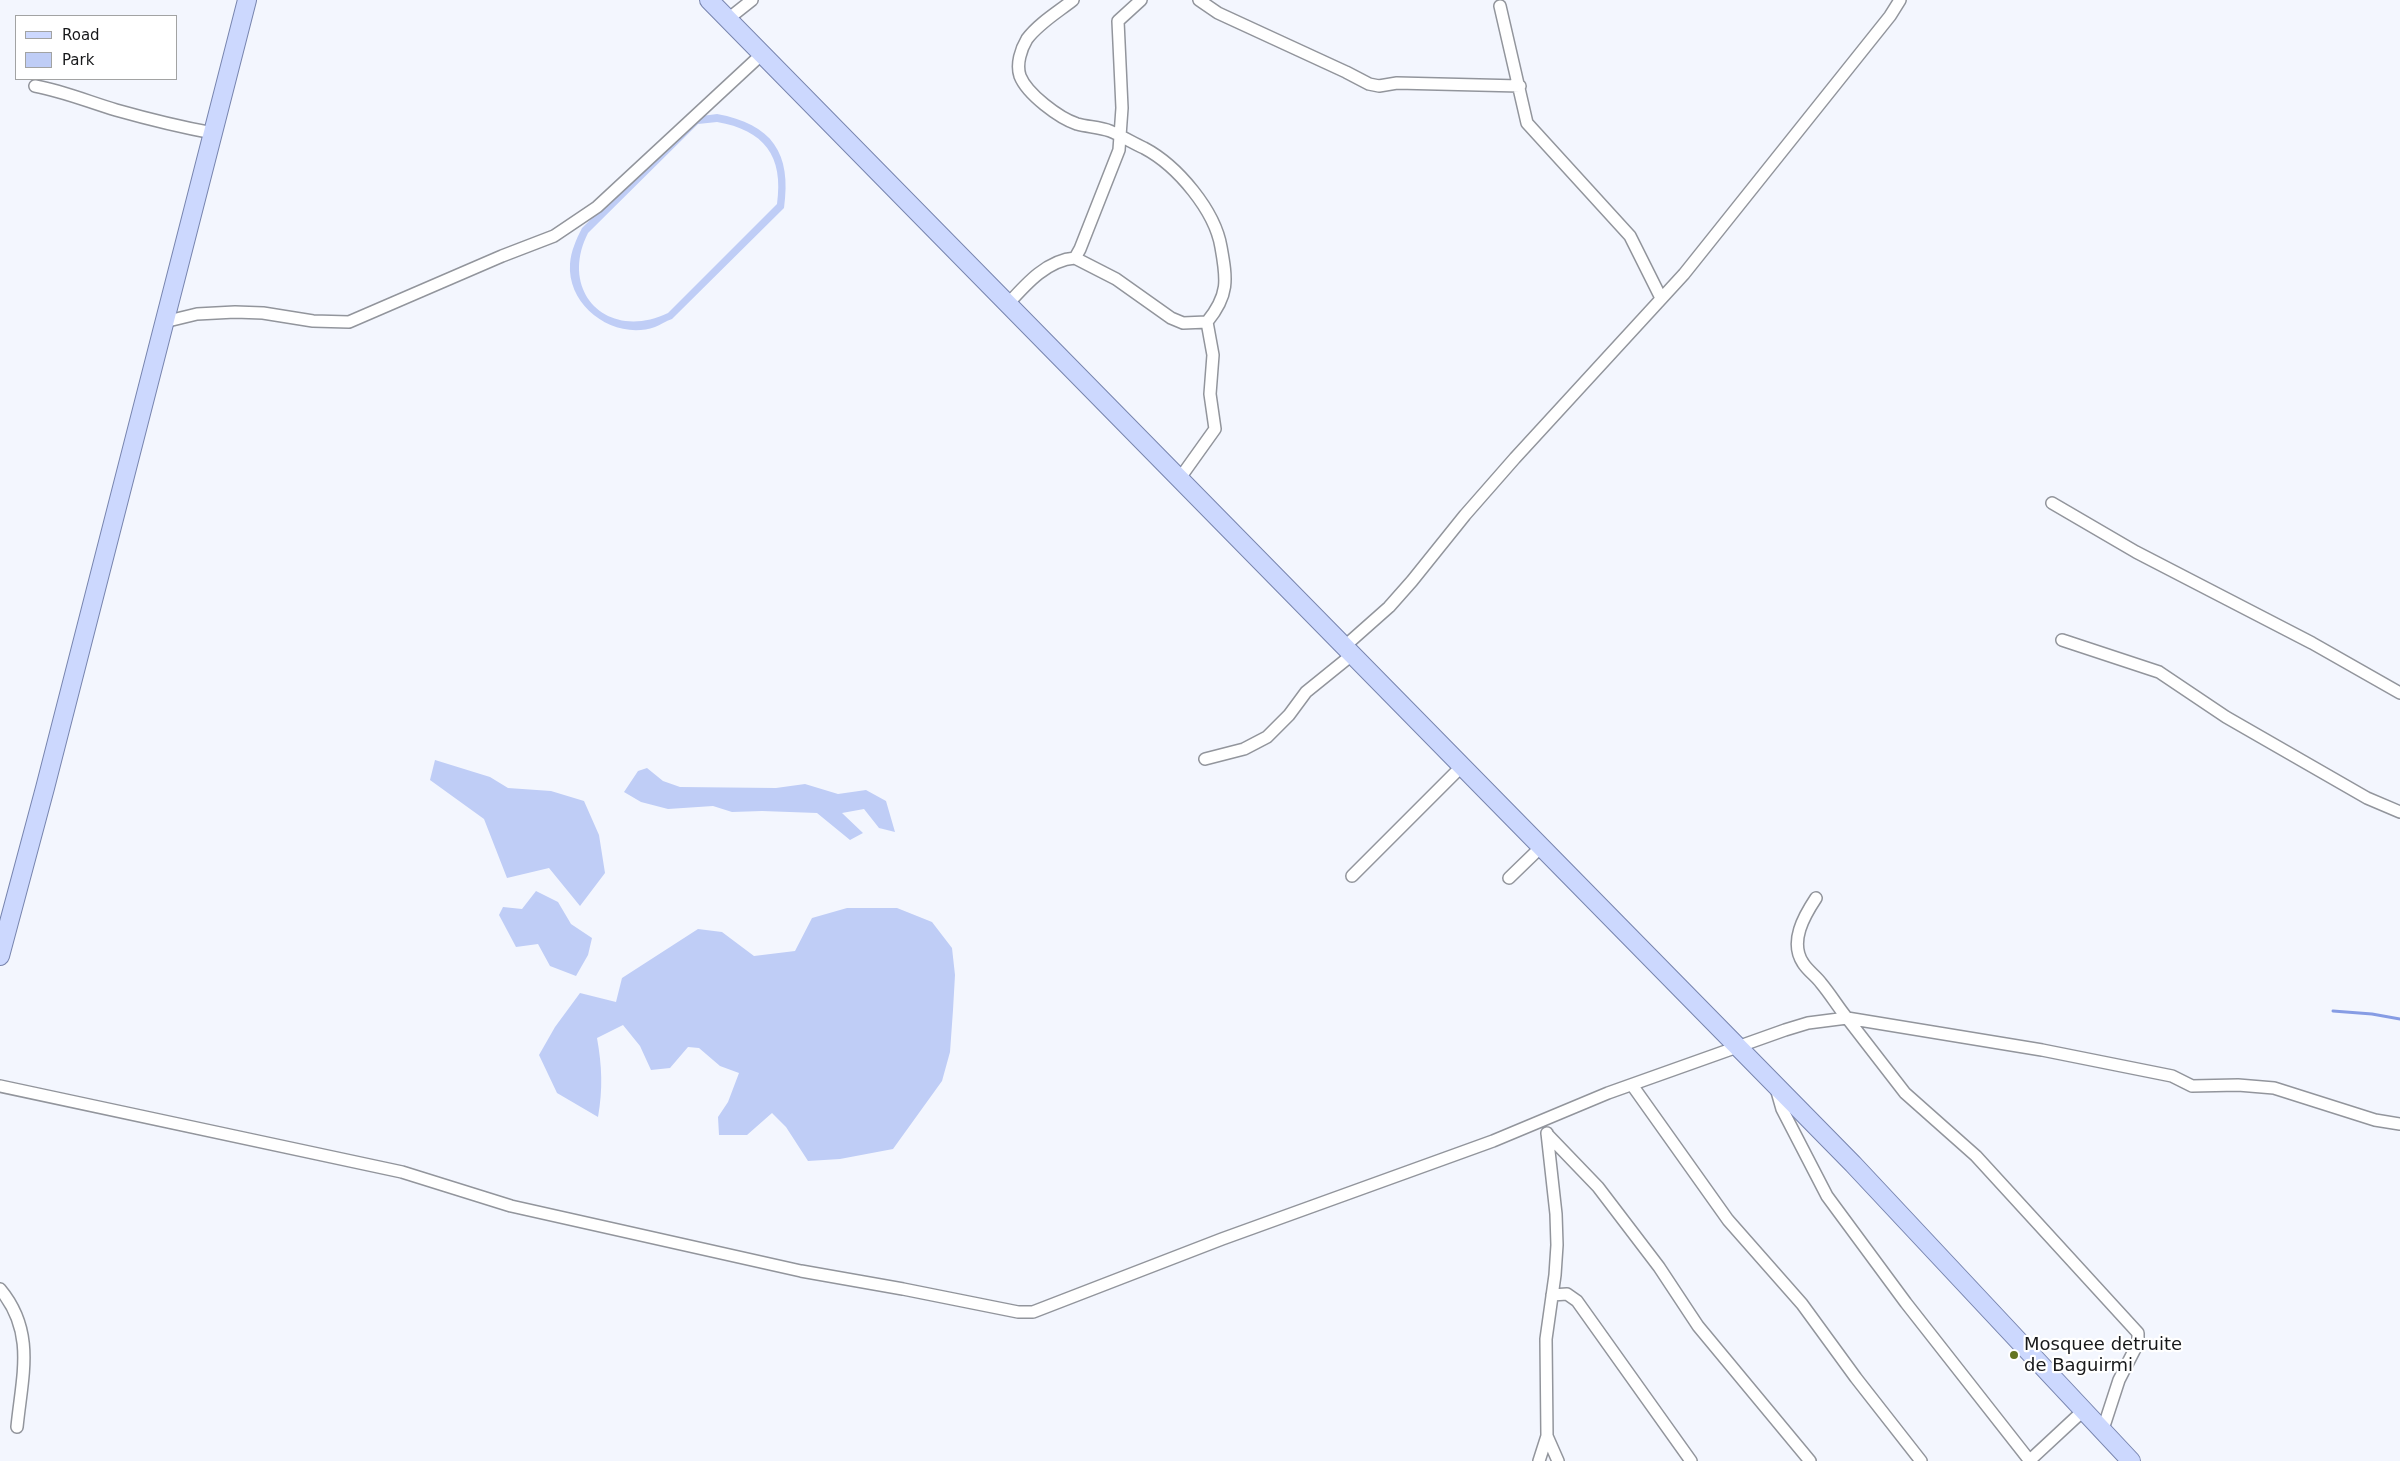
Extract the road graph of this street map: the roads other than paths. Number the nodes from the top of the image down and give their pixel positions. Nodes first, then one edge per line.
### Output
1 (247, 0) edge
2 (709, 0) edge
3 (752, 0) edge
4 (1073, 0) edge
5 (1141, 0) edge
6 (1199, 0) edge
7 (1900, 0) edge
8 (1500, 6) dead end
9 (728, 19) junction
10 (762, 54) junction
11 (35, 86) dead end
12 (1520, 86) junction
13 (213, 133) junction
14 (1120, 137) junction
15 (1075, 258) junction
16 (1661, 298) junction
17 (1008, 304) junction
18 (164, 322) junction
19 (1207, 322) junction
20 (1180, 478) junction
21 (2052, 503) dead end
22 (2062, 640) dead end
23 (1349, 650) junction
24 (2400, 693) edge
25 (1205, 759) dead end
26 (1462, 766) junction
27 (2400, 812) edge
28 (1541, 847) junction
29 (1352, 876) dead end
30 (1509, 878) dead end
31 (1816, 898) dead end
32 (0, 956) edge
33 (1847, 1018) junction
34 (1739, 1048) junction
35 (0, 1086) edge
36 (1632, 1086) junction
37 (1776, 1086) junction
38 (1544, 1120) junction
39 (2400, 1124) edge
40 (1547, 1134) junction
41 (0, 1289) edge
42 (1552, 1295) junction
43 (2085, 1409) junction
44 (17, 1427) dead end
45 (2103, 1429) junction
46 (1547, 1436) junction
47 (1539, 1461) edge
48 (1558, 1461) edge
49 (1691, 1461) edge
50 (1810, 1461) edge
51 (1921, 1461) edge
52 (2030, 1461) edge
53 (2131, 1461) edge

1 - 13 main road
2 - 9 main road
3 - 9 street
4 - 14 street
5 - 14 street
6 - 12 street
7 - 16 street
8 - 12 street
9 - 10 main road
10 - 17 main road
10 - 18 street
11 - 13 street
12 - 16 street
13 - 18 main road
14 - 15 street
14 - 19 street
15 - 17 street
15 - 19 street
16 - 23 street
17 - 20 main road
18 - 32 main road
19 - 20 street
20 - 23 main road
21 - 24 street
22 - 27 street
23 - 25 street
23 - 26 main road
26 - 28 main road
26 - 29 street
28 - 30 street
28 - 34 main road
31 - 33 street
33 - 34 street
33 - 39 street
33 - 45 street
34 - 36 street
34 - 37 main road
35 - 38 street
36 - 38 street
36 - 51 street
37 - 43 main road
37 - 52 street
38 - 40 street
40 - 42 street
40 - 50 street
41 - 44 street
42 - 46 street
42 - 49 street
43 - 45 main road
43 - 52 street
45 - 53 main road
46 - 47 street
46 - 48 street

